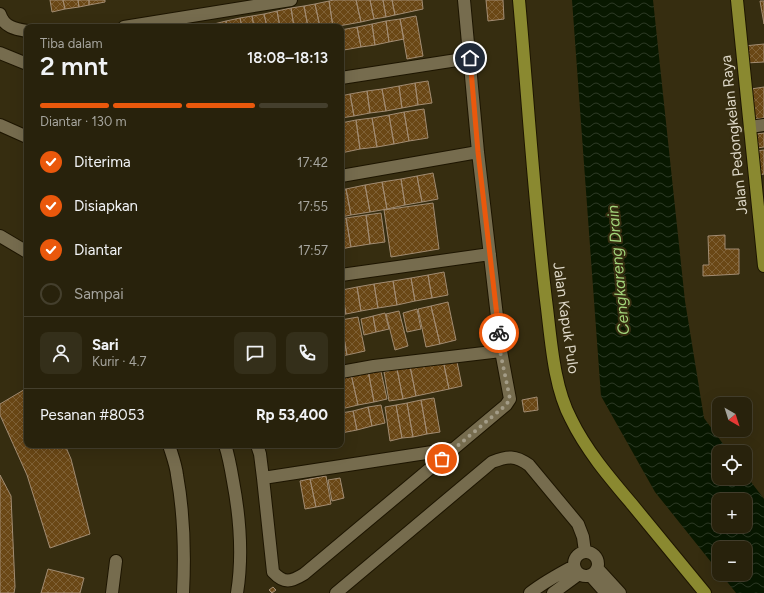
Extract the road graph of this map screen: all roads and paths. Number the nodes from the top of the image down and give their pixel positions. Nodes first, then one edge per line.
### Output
1 (291, 0) edge
2 (464, 0) edge
3 (519, 0) edge
4 (737, 0) edge
5 (0, 14) edge
6 (143, 24) edge
7 (24, 30) edge
8 (0, 53) edge
9 (470, 58) junction
10 (24, 63) edge
11 (344, 78) edge
12 (0, 126) edge
13 (764, 126) edge
14 (750, 127) junction
15 (24, 136) edge
16 (478, 152) junction
17 (344, 175) edge
18 (0, 236) edge
19 (24, 250) edge
20 (490, 254) junction
21 (764, 266) edge
22 (344, 275) edge
23 (500, 351) junction
24 (344, 371) edge
25 (170, 448) edge
26 (226, 448) edge
27 (258, 448) edge
28 (453, 449) junction
29 (263, 478) junction
30 (585, 552) junction
31 (116, 561) dead end
32 (585, 571) junction
33 (112, 593) edge
34 (183, 593) edge
35 (237, 593) edge
36 (336, 593) edge
37 (530, 593) edge
38 (553, 593) edge
39 (606, 593) edge
40 (620, 593) edge
41 (705, 593) edge

1 - 6 street
2 - 9 street
3 - 41 main road, Jalan Kapuk Pulo
4 - 14 main road, Jalan Pedongkelan Raya
5 - 7 street
8 - 10 street
9 - 11 street
9 - 16 street
12 - 15 street
13 - 14 street
14 - 21 main road, Jalan Pedongkelan Raya
16 - 17 street
16 - 20 street
18 - 19 street
20 - 22 street
20 - 23 street
23 - 24 street
23 - 28 street
25 - 34 street
26 - 35 street
27 - 29 street
28 - 29 street
28 - 29 street
30 - 32 street
30 - 32 street
30 - 36 street
31 - 33 street
32 - 37 street
32 - 38 street
32 - 39 street
32 - 40 street

